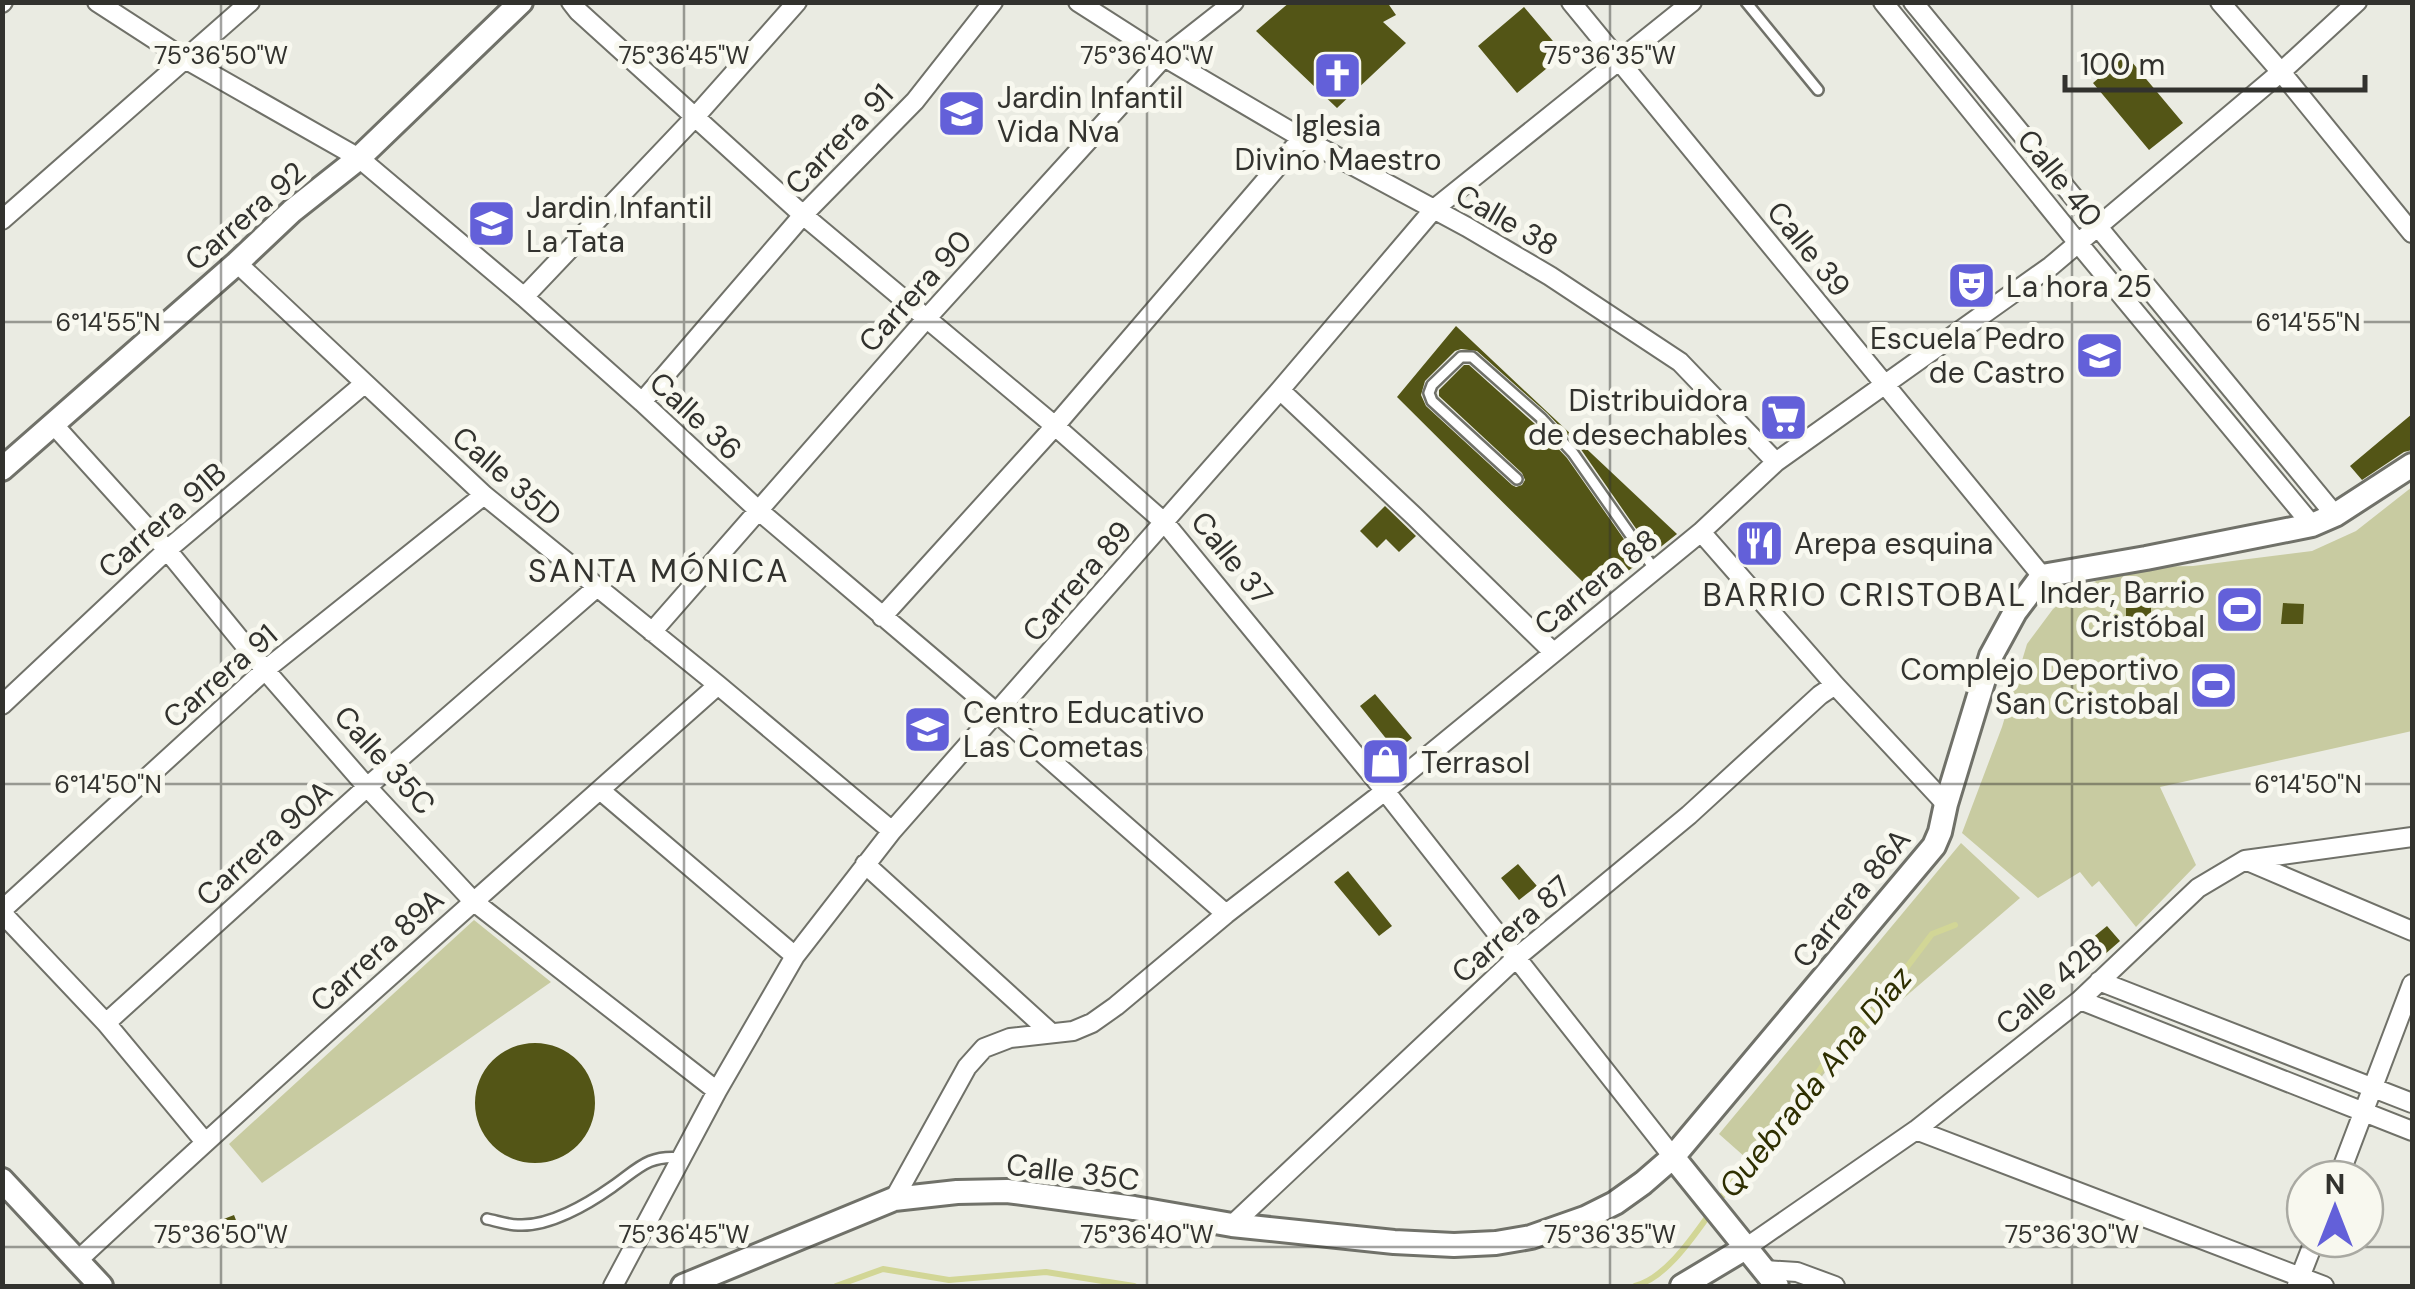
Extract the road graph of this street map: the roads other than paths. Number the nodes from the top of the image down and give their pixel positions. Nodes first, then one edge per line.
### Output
1 (97, 2) edge
2 (250, 2) edge
3 (522, 2) edge
4 (571, 2) edge
5 (797, 2) edge
6 (993, 2) edge
7 (1078, 2) edge
8 (1234, 2) edge
9 (1571, 2) edge
10 (1692, 2) edge
11 (1746, 2) edge
12 (1883, 2) edge
13 (1913, 2) edge
14 (2220, 2) edge
15 (2357, 2) edge
16 (1164, 57) junction
17 (185, 59) junction
18 (1619, 59) junction
19 (2281, 72) junction
20 (1818, 90) dead end
21 (695, 117) junction
22 (1302, 138) junction
23 (359, 158) junction
24 (1434, 209) junction
25 (803, 214) junction
26 (2, 220) edge
27 (2097, 228) junction
28 (2412, 233) edge
29 (2078, 244) junction
30 (237, 263) junction
31 (524, 298) junction
32 (926, 319) junction
33 (364, 384) junction
34 (1884, 384) junction
35 (1280, 390) junction
36 (642, 402) junction
37 (52, 424) junction
38 (1055, 426) junction
39 (1776, 462) junction
40 (2412, 465) edge
41 (2, 469) edge
42 (1517, 478) dead end
43 (484, 495) junction
44 (758, 510) junction
45 (2335, 515) junction
46 (1165, 522) junction
47 (2312, 524) junction
48 (1700, 532) junction
49 (166, 550) junction
50 (1655, 570) junction
51 (2042, 576) junction
52 (596, 588) junction
53 (882, 618) junction
54 (652, 632) junction
55 (1553, 652) junction
56 (265, 670) junction
57 (718, 685) junction
58 (1835, 685) junction
59 (2, 705) edge
60 (997, 713) junction
61 (367, 786) junction
62 (600, 790) junction
63 (1385, 790) junction
64 (1946, 804) junction
65 (892, 831) junction
66 (2412, 837) edge
67 (2245, 860) junction
68 (864, 864) junction
69 (473, 901) junction
70 (2, 912) edge
71 (1226, 914) junction
72 (2412, 932) edge
73 (795, 956) junction
74 (1516, 958) junction
75 (2099, 981) junction
76 (2412, 984) edge
77 (2080, 1000) junction
78 (106, 1023) junction
79 (1050, 1032) junction
80 (2373, 1088) junction
81 (717, 1091) junction
82 (2412, 1103) edge
83 (2364, 1113) junction
84 (1916, 1130) junction
85 (2412, 1132) edge
86 (206, 1142) junction
87 (1673, 1156) junction
88 (682, 1158) junction
89 (2346, 1159) edge
90 (2, 1180) edge
91 (894, 1200) junction
92 (488, 1220) dead end
93 (1232, 1225) junction
94 (1740, 1240) junction
95 (77, 1261) junction
96 (1770, 1278) edge
97 (2298, 1282) edge
98 (101, 1286) edge
99 (612, 1286) edge
100 (683, 1286) edge
101 (1682, 1286) edge
102 (1835, 1286) edge
103 (2324, 1286) edge

1 - 17 street, Calle 36
2 - 17 street
3 - 23 street, Carrera 92
4 - 21 street, Calle 37
5 - 21 street
6 - 25 street, Carrera 91
7 - 16 street, Calle 38
8 - 16 street, Carrera 90
9 - 18 street, Calle 39
10 - 18 street, Carrera 89
11 - 20 lane
12 - 29 street, Calle 40
13 - 27 street, Calle 40
14 - 19 street
15 - 19 street, Carrera 88
16 - 22 street, Calle 38
16 - 32 street, Carrera 90
17 - 23 street, Calle 36
17 - 26 street
18 - 24 street, Carrera 89
18 - 34 street, Calle 39
19 - 27 street, Carrera 88
19 - 28 street
21 - 25 street, Calle 37
21 - 31 street
22 - 24 street, Calle 38
22 - 38 street
23 - 30 street, Carrera 92
23 - 31 street, Calle 36
24 - 35 street, Carrera 89
24 - 39 street, Calle 38
25 - 32 street, Calle 37
25 - 36 street, Carrera 91
27 - 29 street, Carrera 88
27 - 45 street, Calle 40
29 - 34 street, Carrera 88
29 - 47 street, Calle 40
30 - 33 street, Calle 35D
30 - 37 street, Carrera 92
31 - 36 street, Calle 36
32 - 38 street, Calle 37
32 - 44 street, Carrera 90
33 - 43 street, Calle 35D
33 - 49 street, Carrera 91B
34 - 39 street, Carrera 88
34 - 51 street, Calle 39
35 - 46 street, Carrera 89
35 - 55 street
36 - 44 street, Calle 36
37 - 41 street, Carrera 92
37 - 49 street, Calle 35C
38 - 46 street, Calle 37
38 - 53 street
39 - 48 street, Carrera 88
40 - 45 street
42 - 50 lane
43 - 52 street, Calle 35D
43 - 56 street, Carrera 91
44 - 53 street, Calle 36
44 - 54 street, Carrera 90
45 - 47 street
46 - 60 street, Carrera 89
46 - 63 street, Calle 37
47 - 51 street
48 - 50 street, Carrera 88
48 - 58 street
49 - 56 street, Calle 35C
49 - 59 street, Carrera 91B
50 - 55 street, Carrera 88
51 - 64 street, Carrera 86A
52 - 54 street, Calle 35D
52 - 61 street, Carrera 90A
53 - 60 street, Calle 36
54 - 57 street, Calle 35D
55 - 63 street, Carrera 88
56 - 61 street, Calle 35C
56 - 70 street, Carrera 91
57 - 62 street, Carrera 89A
57 - 65 street, Calle 35D
58 - 64 street
58 - 74 street, Carrera 87
60 - 65 street, Carrera 89
60 - 71 street, Calle 36
61 - 69 street, Calle 35C
61 - 78 street, Carrera 90A
62 - 69 street, Carrera 89A
62 - 73 street
63 - 71 street, Carrera 88
63 - 74 street, Calle 37
64 - 87 street, Carrera 86A
65 - 68 street, Carrera 89
66 - 67 street, Calle 42B
67 - 72 street
67 - 75 street, Calle 42B
68 - 73 street, Carrera 89
68 - 79 street
69 - 81 street, Calle 35C
69 - 86 street, Carrera 89A
70 - 78 street
71 - 79 street, Carrera 88
73 - 81 street, Carrera 89
74 - 87 street, Calle 37
74 - 93 street, Carrera 87
75 - 77 street, Calle 42B
75 - 80 street
76 - 80 street
77 - 83 street
77 - 84 street, Calle 42B
78 - 86 street
79 - 91 street, Carrera 88
80 - 82 street
80 - 83 street
81 - 88 street, Carrera 89
83 - 85 street
83 - 89 street
84 - 94 street, Calle 42B
84 - 97 street
86 - 95 street, Carrera 89A
87 - 93 street, Carrera 86A
87 - 94 street, Calle 37
88 - 92 lane
88 - 99 street, Carrera 89
90 - 95 street
91 - 93 street, Calle 35C
91 - 100 street, Calle 35C
94 - 96 street, Calle 37
94 - 101 street
95 - 98 street
96 - 102 street
97 - 103 street

